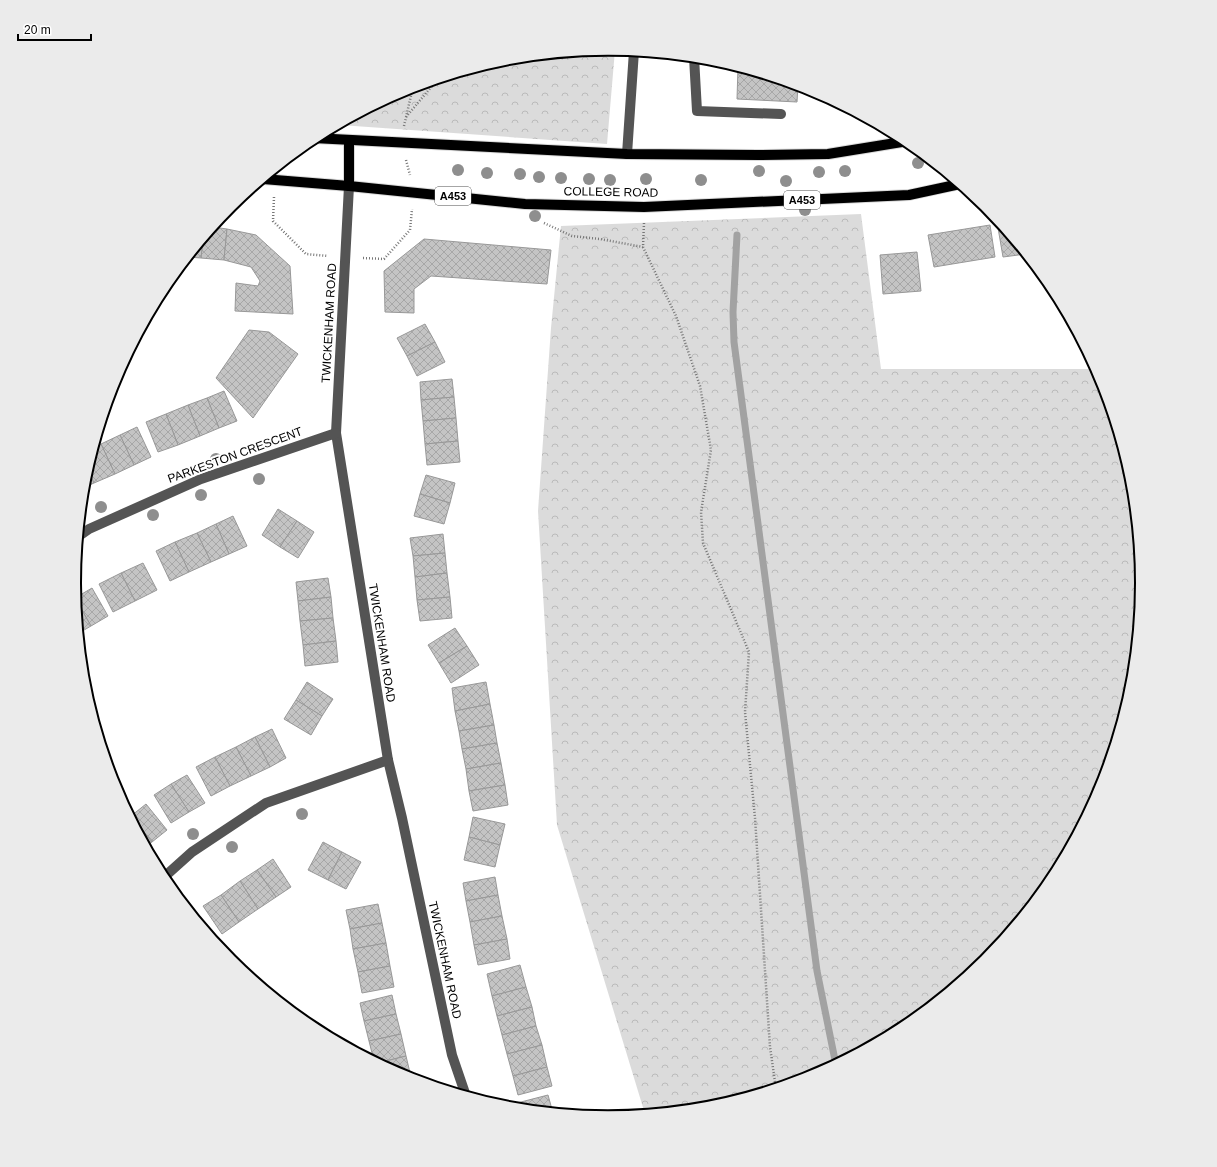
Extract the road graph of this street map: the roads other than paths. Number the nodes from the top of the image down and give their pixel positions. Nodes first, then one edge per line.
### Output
1 (634, 57) edge
2 (694, 64) edge
3 (781, 114) dead end
4 (326, 139) edge
5 (349, 140) junction
6 (898, 143) edge
7 (627, 154) junction
8 (270, 180) edge
9 (954, 185) edge
10 (349, 186) junction
11 (336, 433) junction
12 (84, 533) edge
13 (388, 760) junction
14 (168, 874) edge
15 (464, 1091) edge

1 - 7 street
2 - 3 street
4 - 5 main road
5 - 7 main road
5 - 10 main road
6 - 7 main road
8 - 10 main road, COLLEGE ROAD / A453
9 - 10 main road, COLLEGE ROAD / A453
10 - 11 street, TWICKENHAM ROAD
11 - 12 street, PARKESTON CRESCENT
11 - 13 street, TWICKENHAM ROAD
13 - 14 street
13 - 15 street, TWICKENHAM ROAD

